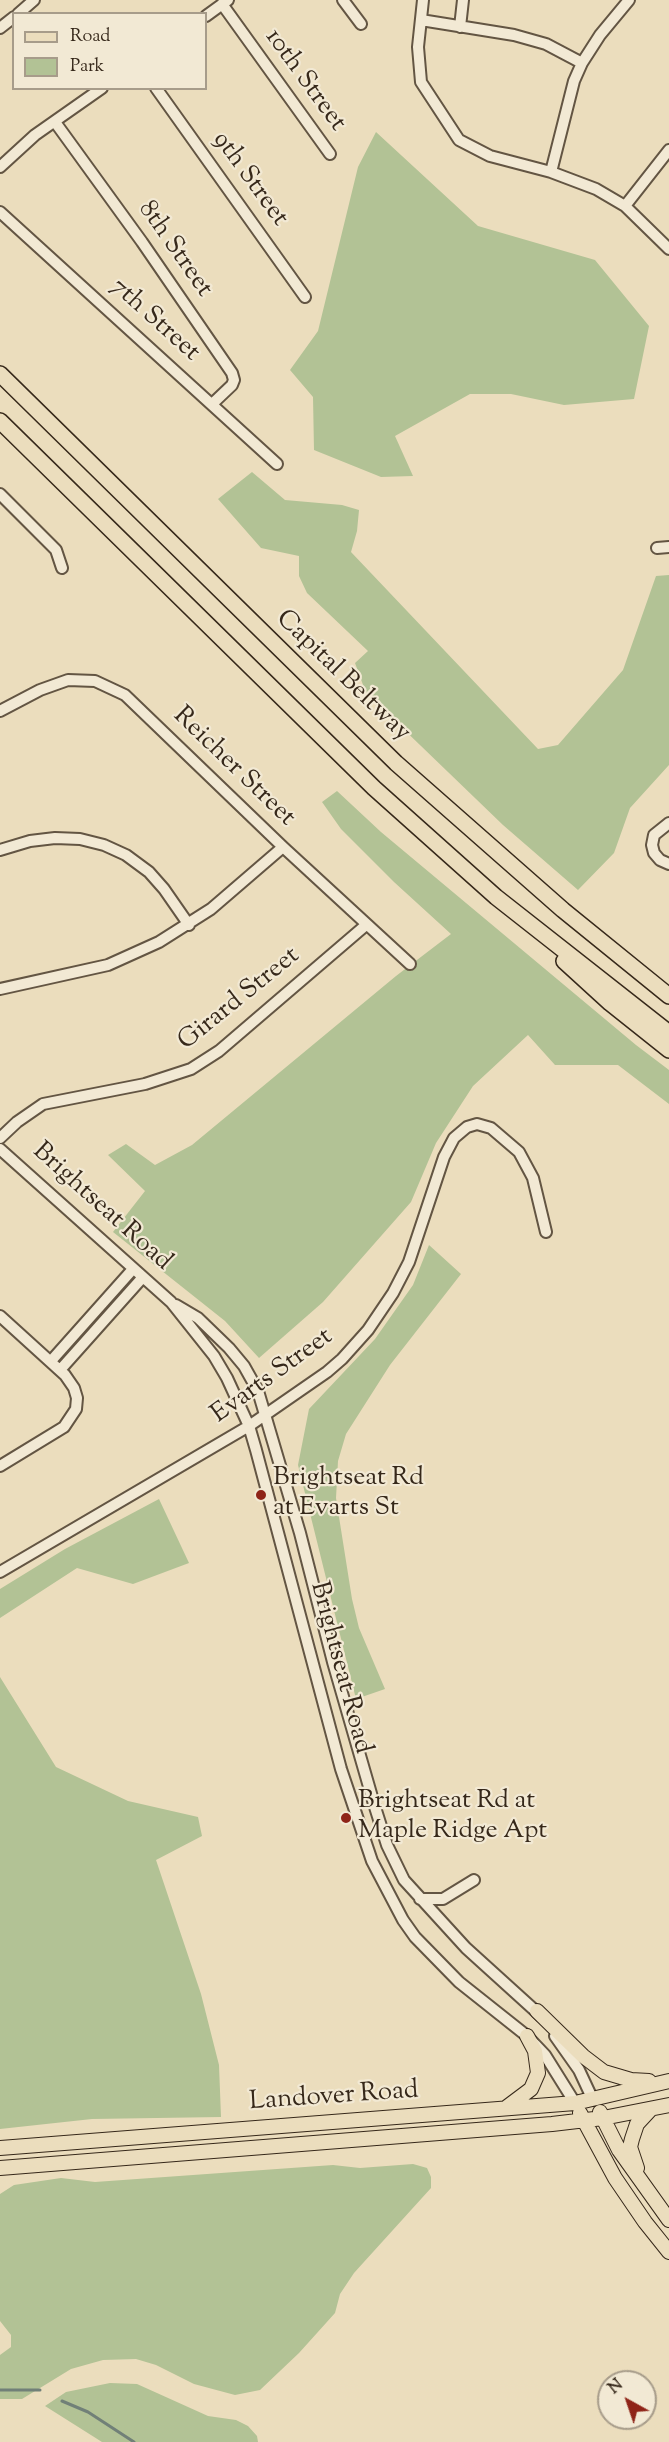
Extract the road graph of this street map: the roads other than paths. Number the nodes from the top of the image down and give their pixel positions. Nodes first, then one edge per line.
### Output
1 (34, 0) edge
2 (343, 0) edge
3 (423, 0) edge
4 (463, 0) edge
5 (629, 0) edge
6 (225, 2) edge
7 (20, 12) edge
8 (207, 15) edge
9 (12, 19) edge
10 (421, 20) junction
11 (360, 24) dead end
12 (460, 27) junction
13 (0, 28) edge
14 (582, 63) junction
15 (99, 90) edge
16 (157, 90) edge
17 (55, 122) junction
18 (669, 150) edge
19 (330, 154) dead end
20 (0, 167) edge
21 (551, 172) junction
22 (625, 206) junction
23 (0, 212) edge
24 (669, 249) edge
25 (305, 297) dead end
26 (0, 374) edge
27 (212, 404) junction
28 (0, 421) edge
29 (277, 464) dead end
30 (0, 494) edge
31 (669, 547) edge
32 (657, 548) dead end
33 (62, 568) dead end
34 (0, 711) edge
35 (669, 823) edge
36 (282, 847) junction
37 (0, 850) edge
38 (669, 864) edge
39 (496, 897) junction
40 (189, 925) junction
41 (366, 925) junction
42 (410, 964) dead end
43 (0, 989) edge
44 (669, 996) edge
45 (669, 1033) edge
46 (669, 1050) edge
47 (0, 1138) edge
48 (0, 1149) edge
49 (0, 1163) edge
50 (16, 1164) junction
51 (546, 1232) dead end
52 (133, 1269) junction
53 (142, 1277) junction
54 (171, 1302) junction
55 (0, 1316) edge
56 (51, 1361) junction
57 (60, 1370) junction
58 (266, 1416) junction
59 (249, 1426) junction
60 (0, 1466) edge
61 (0, 1572) edge
62 (474, 1880) dead end
63 (420, 1899) junction
64 (537, 2011) junction
65 (527, 2036) junction
66 (669, 2081) edge
67 (593, 2100) junction
68 (575, 2103) junction
69 (669, 2105) edge
70 (504, 2109) junction
71 (650, 2110) junction
72 (603, 2118) junction
73 (584, 2121) junction
74 (0, 2148) edge
75 (0, 2168) edge
76 (651, 2197) junction
77 (669, 2220) edge
78 (669, 2252) edge

1 - 7 street
2 - 11 street
3 - 10 street
4 - 12 street
5 - 14 street
6 - 8 street
6 - 19 street, 10th Street
9 - 13 street
10 - 12 street
10 - 21 street
12 - 14 street
14 - 21 street
15 - 17 street
16 - 25 street, 9th Street
17 - 20 street
17 - 27 street, 8th Street
18 - 22 street
21 - 22 street
22 - 24 street
23 - 27 street, 7th Street
26 - 44 highway, Capital Beltway
27 - 29 street, 7th Street
28 - 39 highway
30 - 33 street
31 - 32 street
34 - 36 street, Reicher Street
35 - 38 street
36 - 40 street
36 - 41 street, Reicher Street
37 - 40 street
39 - 45 highway
39 - 46 highway
40 - 43 street
41 - 42 street, Reicher Street
41 - 47 street, Girard Street
48 - 50 street, Brightseat Road
49 - 50 street
50 - 52 street, Brightseat Road
51 - 58 street, Evarts Street
52 - 53 street, Brightseat Road
52 - 56 street
53 - 54 street, Brightseat Road
53 - 57 street
54 - 58 street, Brightseat Road
54 - 59 street, Brightseat Road
55 - 56 street
56 - 57 street
57 - 60 street
58 - 59 street, Evarts Street
58 - 63 street, Brightseat Road
59 - 61 street, Evarts Street
59 - 65 street, Brightseat Road
62 - 63 street
63 - 64 street, Brightseat Road
64 - 66 main road
64 - 67 street, Brightseat Road
65 - 68 street, Brightseat Road
65 - 70 main road
66 - 67 main road, Landover Road
67 - 68 main road, Landover Road
67 - 72 main road, Brightseat Road
68 - 70 main road, Landover Road
68 - 73 main road, Brightseat Road
69 - 71 main road, Landover Road
70 - 74 main road, Landover Road
71 - 72 main road, Landover Road
71 - 76 main road
72 - 73 main road, Landover Road
72 - 76 main road, Brightseat Road
73 - 75 main road, Landover Road
73 - 78 main road, Brightseat Road
76 - 77 main road, Brightseat Road

